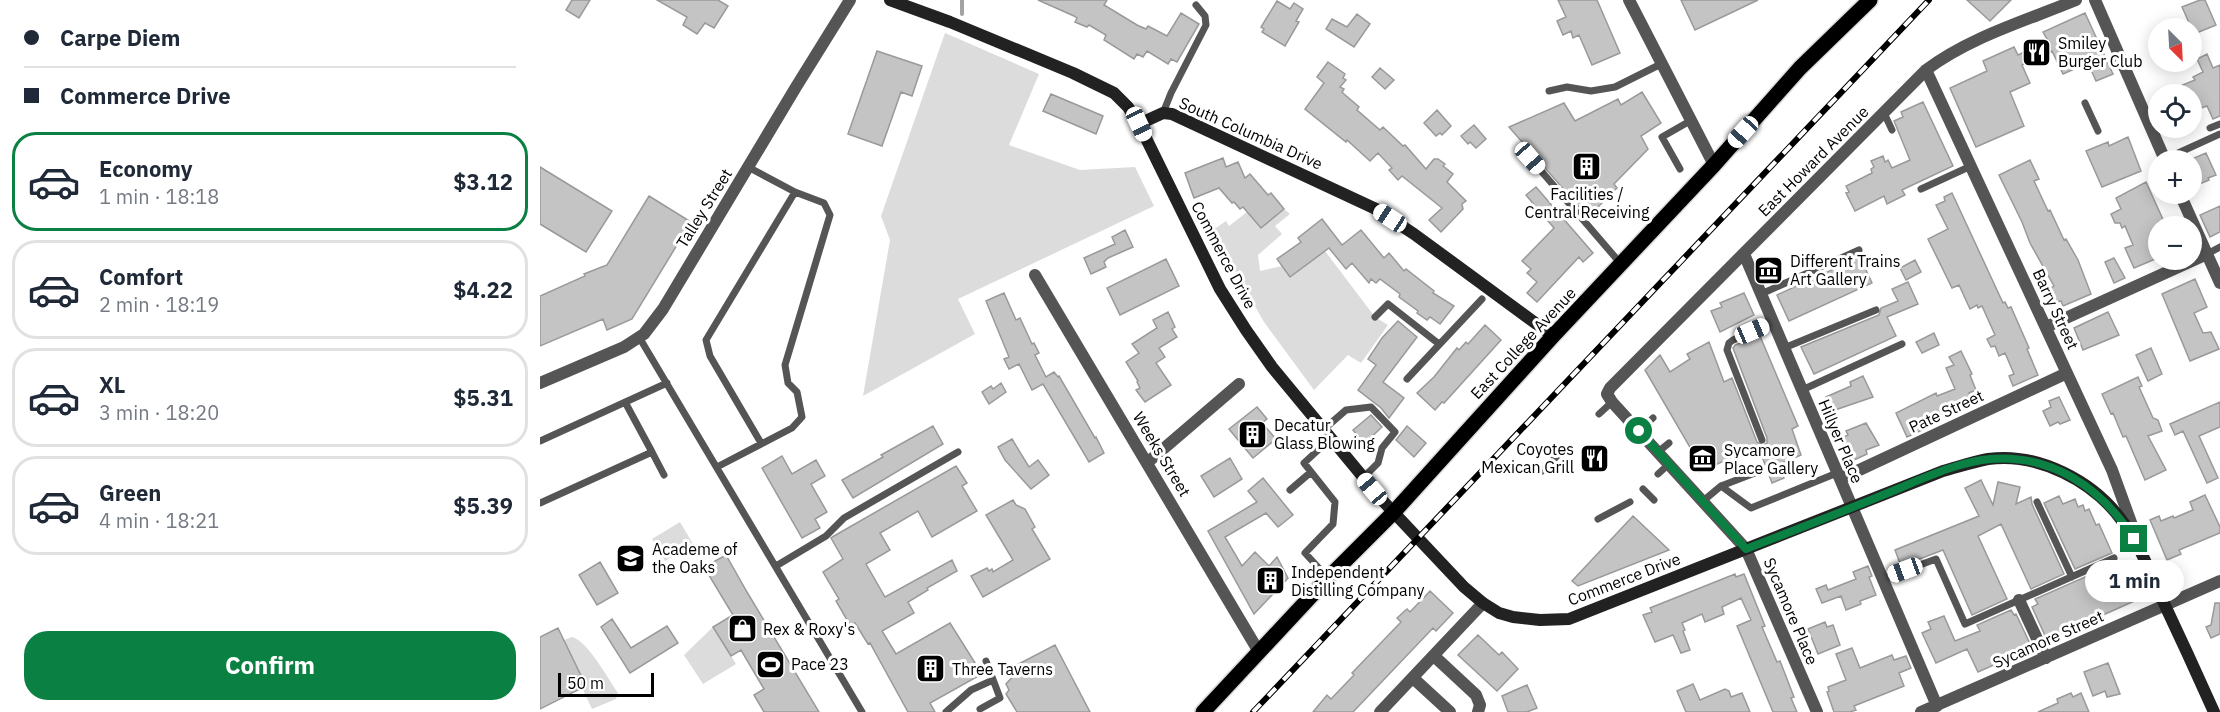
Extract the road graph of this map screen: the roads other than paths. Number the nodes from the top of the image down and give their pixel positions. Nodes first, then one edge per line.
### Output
1 (850, 0) edge
2 (890, 0) edge
3 (1629, 0) edge
4 (1870, 0) edge
5 (2076, 0) edge
6 (2095, 0) edge
7 (1196, 5) dead end
8 (1661, 64) junction
9 (1926, 70) junction
10 (1549, 91) dead end
11 (2085, 103) dead end
12 (1163, 113) junction
13 (1884, 113) junction
14 (1690, 121) junction
15 (1139, 124) junction
16 (2220, 124) edge
17 (2210, 128) dead end
18 (1892, 130) dead end
19 (2098, 132) dead end
20 (2220, 134) edge
21 (2160, 150) edge
22 (2186, 150) edge
23 (1530, 158) dead end
24 (1714, 165) junction
25 (1971, 166) junction
26 (748, 167) junction
27 (1680, 169) dead end
28 (1921, 189) dead end
29 (795, 192) junction
30 (2184, 204) edge
31 (2220, 247) edge
32 (1859, 250) dead end
33 (1744, 254) junction
34 (2206, 254) junction
35 (1621, 264) junction
36 (1035, 274) dead end
37 (2220, 283) edge
38 (1761, 294) junction
39 (1482, 298) dead end
40 (1876, 310) dead end
41 (1375, 317) dead end
42 (1773, 322) junction
43 (2046, 327) junction
44 (1553, 336) junction
45 (639, 337) junction
46 (1902, 344) dead end
47 (1439, 345) junction
48 (1784, 348) junction
49 (2067, 373) junction
50 (1407, 379) dead end
51 (540, 383) edge
52 (667, 383) junction
53 (1239, 384) dead end
54 (1802, 390) junction
55 (1610, 398) junction
56 (625, 402) junction
57 (1599, 414) dead end
58 (1653, 418) dead end
59 (1639, 431) junction
60 (1327, 434) junction
61 (1762, 440) dead end
62 (540, 441) edge
63 (761, 443) junction
64 (1669, 443) dead end
65 (652, 452) junction
66 (958, 452) dead end
67 (1658, 452) junction
68 (1558, 455) dead end
69 (1148, 462) junction
70 (1669, 464) junction
71 (717, 467) junction
72 (1542, 471) dead end
73 (1760, 471) dead end
74 (1311, 472) junction
75 (1658, 474) dead end
76 (664, 475) dead end
77 (1838, 476) junction
78 (1363, 478) junction
79 (1721, 486) junction
80 (1643, 489) dead end
81 (1290, 490) dead end
82 (1654, 500) dead end
83 (1703, 501) junction
84 (540, 502) edge
85 (1630, 502) dead end
86 (2037, 502) dead end
87 (1852, 508) junction
88 (1393, 513) junction
89 (1598, 519) dead end
90 (1746, 549) junction
91 (2114, 558) dead end
92 (776, 566) junction
93 (2147, 566) junction
94 (2072, 577) junction
95 (1328, 578) junction
96 (1882, 579) junction
97 (2220, 581) edge
98 (2019, 600) junction
99 (1483, 603) junction
100 (2165, 606) junction
101 (1259, 652) junction
102 (1434, 656) junction
103 (2046, 658) junction
104 (986, 661) dead end
105 (1413, 678) junction
106 (993, 680) junction
107 (1937, 706) junction
108 (980, 709) dead end
109 (862, 712) edge
110 (946, 712) edge
111 (1203, 712) edge
112 (1380, 712) edge
113 (1450, 712) edge
114 (1478, 712) edge
115 (1817, 712) edge
116 (1921, 712) edge
117 (2214, 712) edge

1 - 26 street, Talley Street
2 - 15 main road
3 - 8 street
4 - 24 main road, East College Avenue
5 - 9 street, East Howard Avenue
6 - 21 street
7 - 12 lane
8 - 10 lane
8 - 14 street
9 - 13 street, East Howard Avenue
9 - 25 street, Barry Street
11 - 19 lane
12 - 15 main road, South Columbia Drive
12 - 44 main road, South Columbia Drive
13 - 18 lane
13 - 33 street, East Howard Avenue
14 - 24 street
14 - 27 lane
15 - 60 main road, Commerce Drive
16 - 17 lane
20 - 22 lane
23 - 35 lane
24 - 35 main road, East College Avenue
25 - 28 lane
25 - 43 street, Barry Street
26 - 29 lane
26 - 45 street, Talley Street
29 - 63 lane
29 - 63 lane
30 - 34 street
31 - 34 lane
32 - 38 lane
33 - 38 street, Hillyer Place
33 - 55 street, East Howard Avenue
34 - 37 street
34 - 43 street
35 - 44 main road, East College Avenue
36 - 69 street, Weeks Street
38 - 42 street, Hillyer Place
39 - 47 lane
40 - 48 lane
41 - 47 lane
42 - 48 street, Hillyer Place
42 - 61 lane
43 - 49 street, Barry Street
44 - 88 main road, East College Avenue
45 - 51 street, Talley Street
45 - 52 lane
46 - 54 lane
47 - 50 lane
48 - 54 street, Hillyer Place
49 - 77 street, Pate Street
49 - 93 street, Barry Street
52 - 56 lane
52 - 71 lane
53 - 69 street
54 - 77 street, Hillyer Place
55 - 57 lane
55 - 59 street, Sycamore Place
56 - 62 lane
56 - 65 lane
58 - 59 lane
59 - 67 street, Sycamore Place
60 - 74 lane
60 - 78 main road, Commerce Drive
60 - 78 lane
63 - 71 lane
64 - 67 lane
65 - 76 lane
65 - 84 lane
66 - 92 lane
67 - 70 street, Sycamore Place
68 - 72 lane
69 - 101 street, Weeks Street
70 - 75 lane
70 - 83 street, Sycamore Place
71 - 92 lane
73 - 79 lane
74 - 81 lane
74 - 95 lane
77 - 79 lane
77 - 87 street, Hillyer Place
78 - 88 main road, Commerce Drive
79 - 83 lane
80 - 82 lane
83 - 90 street, Sycamore Place
85 - 89 lane
86 - 94 lane
87 - 90 main road, Commerce Drive
87 - 93 main road, Commerce Drive
87 - 96 street, Hillyer Place
88 - 95 main road, East College Avenue
88 - 99 main road, Commerce Drive
90 - 99 main road, Commerce Drive
90 - 115 street, Sycamore Place
91 - 94 lane
92 - 109 lane
93 - 100 main road, Commerce Drive
94 - 98 lane
95 - 101 main road, East College Avenue
96 - 98 lane
96 - 107 street, Hillyer Place
97 - 100 street, Sycamore Street
98 - 103 street
99 - 102 street
100 - 103 street, Sycamore Street
100 - 117 main road, Commerce Drive
101 - 111 main road, East College Avenue
102 - 105 street
102 - 114 street
103 - 107 street, Sycamore Street
104 - 106 lane
105 - 112 street
105 - 113 street
106 - 108 lane
106 - 110 lane
107 - 116 street, Sycamore Street

